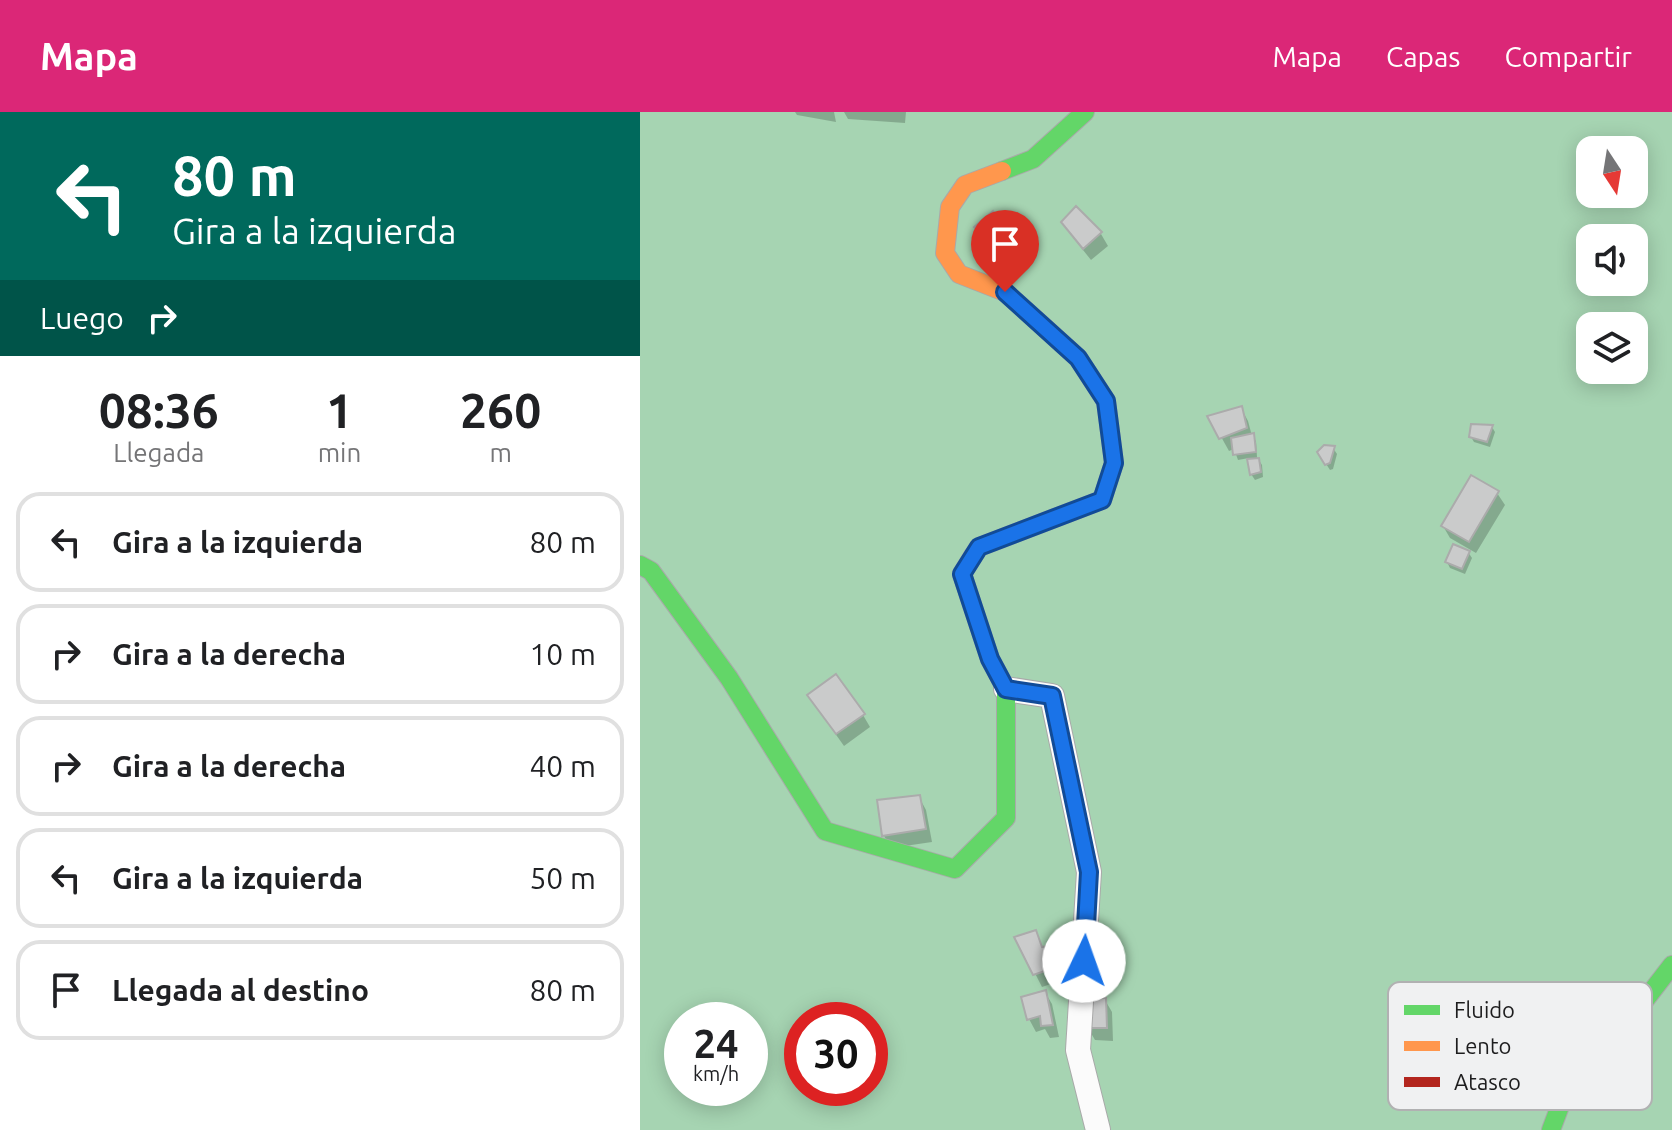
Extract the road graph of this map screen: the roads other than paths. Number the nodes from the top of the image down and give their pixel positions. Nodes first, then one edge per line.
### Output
1 (1085, 112) edge
2 (640, 565) edge
3 (1006, 689) junction
4 (1672, 965) edge
5 (1652, 991) edge
6 (1558, 1110) edge
7 (1098, 1130) edge
8 (1551, 1130) edge

1 - 3 street
2 - 3 street
3 - 7 street
4 - 5 street
6 - 8 street

